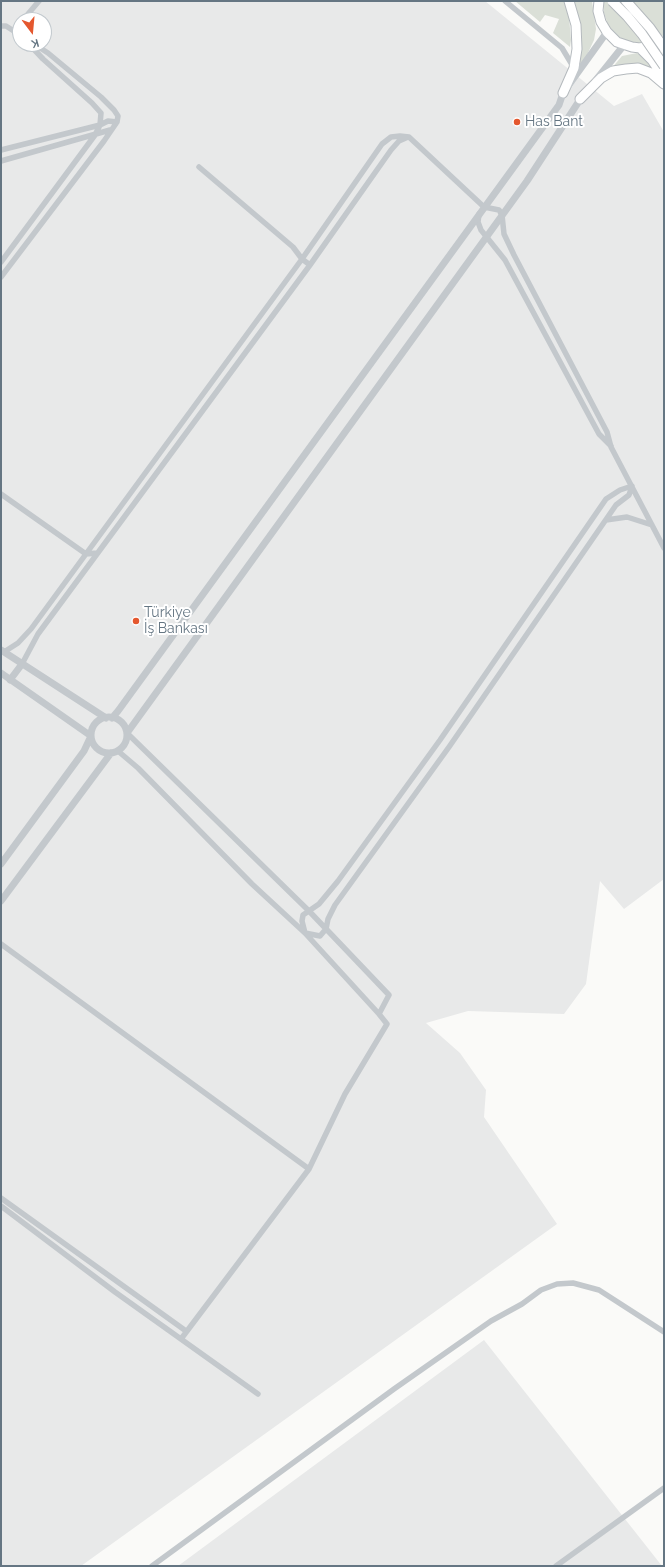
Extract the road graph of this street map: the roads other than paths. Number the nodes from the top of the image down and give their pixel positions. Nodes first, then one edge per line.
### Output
1 (39, 1) edge
2 (505, 1) edge
3 (570, 1) edge
4 (598, 1) edge
5 (612, 1) edge
6 (626, 1) edge
7 (30, 12) edge
8 (1, 26) edge
9 (12, 30) edge
10 (607, 32) junction
11 (664, 40) edge
12 (624, 45) junction
13 (640, 48) junction
14 (664, 48) edge
15 (37, 52) edge
16 (46, 52) edge
17 (664, 66) edge
18 (574, 68) junction
19 (664, 78) edge
20 (664, 84) edge
21 (563, 93) junction
22 (580, 99) junction
23 (101, 113) junction
24 (108, 122) junction
25 (117, 122) junction
26 (100, 125) junction
27 (112, 130) junction
28 (95, 134) junction
29 (408, 137) junction
30 (1, 150) edge
31 (1, 161) edge
32 (199, 167) dead end
33 (484, 207) junction
34 (479, 213) junction
35 (502, 215) junction
36 (487, 236) junction
37 (302, 259) junction
38 (1, 262) edge
39 (310, 265) junction
40 (1, 277) edge
41 (544, 311) junction
42 (535, 316) junction
43 (198, 401) junction
44 (205, 406) junction
45 (611, 447) junction
46 (135, 486) junction
47 (632, 486) junction
48 (142, 492) junction
49 (1, 494) edge
50 (606, 520) junction
51 (652, 525) junction
52 (664, 548) edge
53 (98, 553) junction
54 (86, 554) junction
55 (2, 653) edge
56 (22, 664) junction
57 (1, 673) edge
58 (10, 680) junction
59 (109, 718) junction
60 (127, 733) junction
61 (91, 736) junction
62 (114, 752) junction
63 (1, 864) edge
64 (1, 901) edge
65 (309, 911) junction
66 (326, 929) junction
67 (305, 933) junction
68 (1, 944) edge
69 (379, 1014) junction
70 (309, 1169) junction
71 (1, 1198) edge
72 (1, 1206) edge
73 (186, 1331) junction
74 (664, 1332) edge
75 (181, 1340) junction
76 (258, 1394) dead end
77 (664, 1488) edge
78 (152, 1566) edge
79 (556, 1566) edge

1 - 7 street
2 - 18 street
3 - 18 highway
4 - 10 highway
5 - 17 highway, bridge
6 - 14 highway, bridge
8 - 9 street
10 - 12 highway
10 - 21 street
11 - 13 highway
12 - 13 highway
12 - 22 street
13 - 19 highway
15 - 23 street
16 - 25 street
18 - 21 highway
20 - 22 highway
21 - 33 street
22 - 35 street
23 - 24 street
23 - 26 street
24 - 25 street
24 - 26 street
25 - 27 street
26 - 28 street
26 - 30 street
27 - 28 street
27 - 40 street
28 - 31 street
28 - 38 street
29 - 33 street
29 - 37 street
29 - 39 street
32 - 37 street
33 - 34 street
33 - 35 street
34 - 36 street
34 - 59 street
35 - 36 street
35 - 41 street
36 - 42 street
36 - 60 street
37 - 39 street
37 - 43 street
39 - 44 street
41 - 42 street
41 - 45 street
42 - 45 street
43 - 44 street
43 - 46 street
44 - 48 street
45 - 47 street
46 - 48 street
46 - 54 street
47 - 50 street
47 - 51 street
47 - 65 street
48 - 53 street
49 - 54 street
50 - 51 street
50 - 66 street
51 - 52 street
53 - 54 street
53 - 56 street
54 - 55 street
55 - 56 street
56 - 58 street
56 - 59 street
57 - 58 street
58 - 61 street
59 - 60 street
59 - 61 street
60 - 62 street
60 - 65 street
61 - 62 street
61 - 63 street
62 - 64 street
62 - 67 street
65 - 66 street
65 - 67 street
66 - 67 street
66 - 69 street
67 - 69 street
68 - 70 street
69 - 70 street
70 - 73 street
71 - 73 street
72 - 75 street
73 - 75 street
74 - 78 street
75 - 76 street
77 - 79 street

